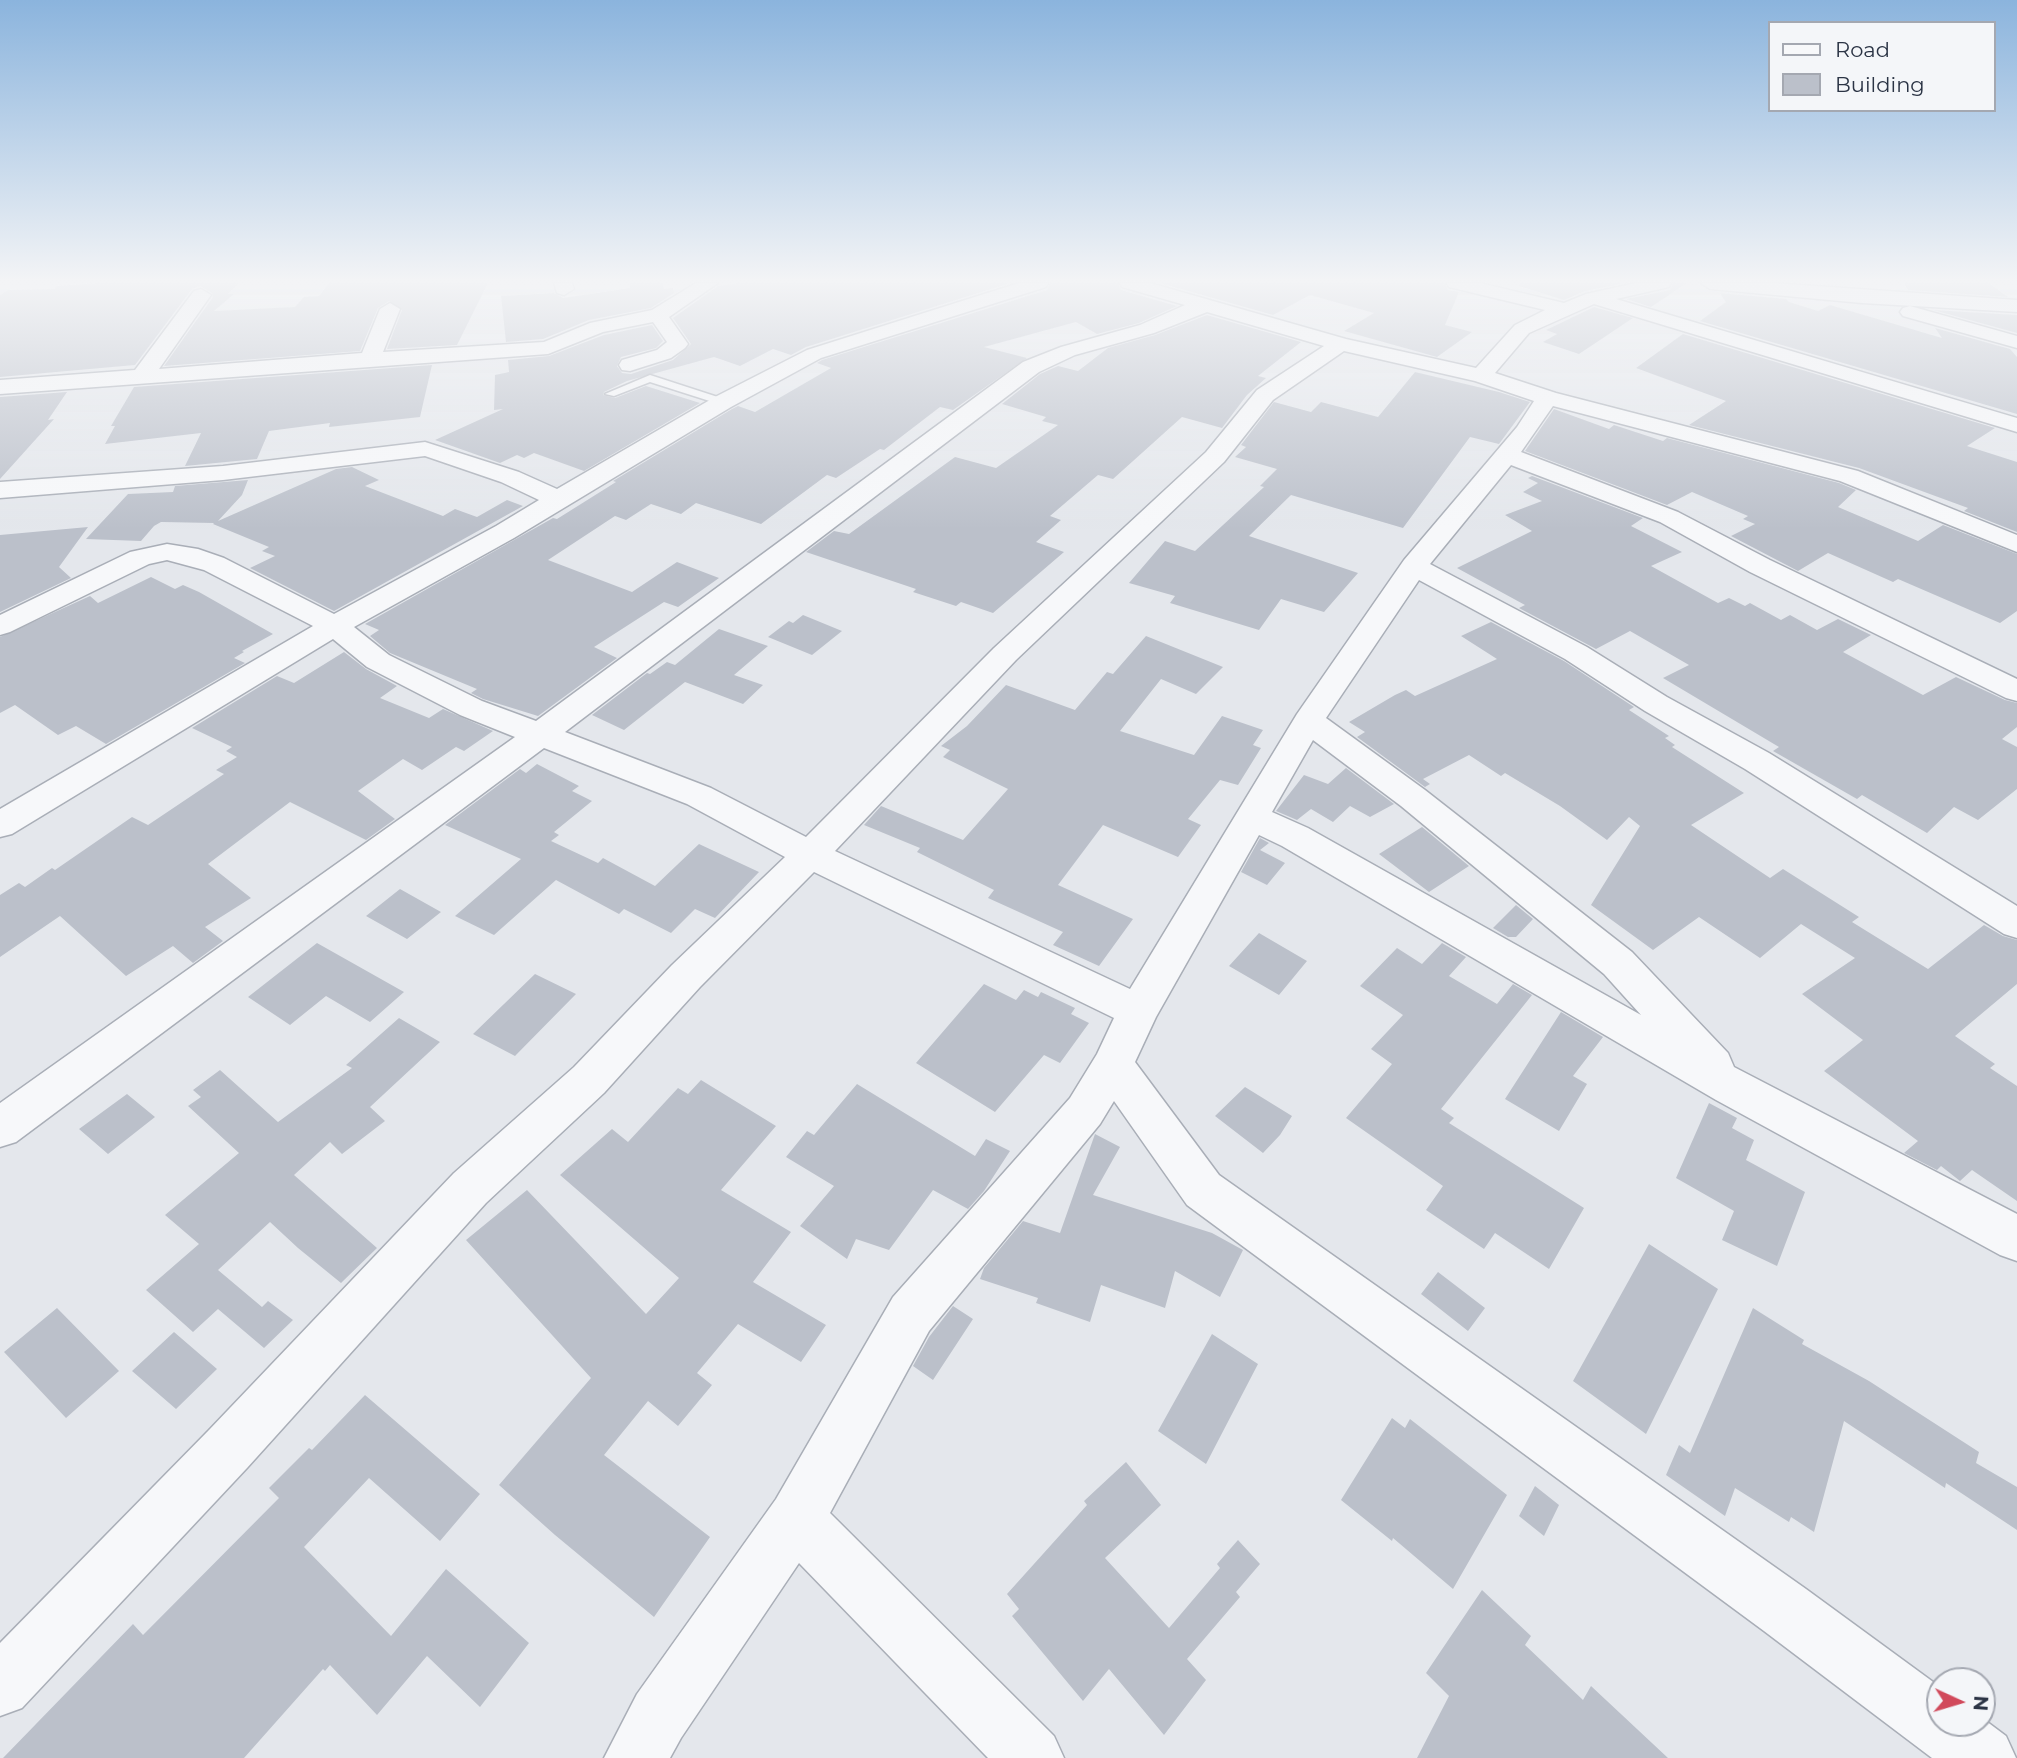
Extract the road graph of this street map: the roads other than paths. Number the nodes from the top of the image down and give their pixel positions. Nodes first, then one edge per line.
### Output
1 (150, 365) edge
2 (284, 365) edge
3 (793, 365) edge
4 (1036, 365) edge
5 (1310, 365) edge
6 (1433, 365) edge
7 (1491, 365) edge
8 (1817, 365) edge
9 (143, 375) junction
10 (1481, 376) junction
11 (0, 387) edge
12 (610, 394) dead end
13 (1548, 398) junction
14 (723, 402) junction
15 (2017, 425) edge
16 (1506, 455) junction
17 (0, 490) edge
18 (558, 499) junction
19 (2017, 544) edge
20 (1414, 566) junction
21 (0, 626) edge
22 (334, 626) junction
23 (2017, 691) edge
24 (1308, 721) junction
25 (539, 734) junction
26 (1252, 817) junction
27 (0, 825) edge
28 (810, 855) junction
29 (2017, 924) edge
30 (1138, 1011) junction
31 (1113, 1065) junction
32 (1731, 1087) junction
33 (0, 1128) edge
34 (2017, 1239) edge
35 (796, 1519) junction
36 (0, 1686) edge
37 (636, 1758) edge
38 (1032, 1758) edge
39 (1984, 1758) edge

1 - 9 street
2 - 9 street
3 - 14 street
4 - 25 street
5 - 28 street
6 - 10 street
7 - 10 street
8 - 15 street
9 - 11 street
10 - 13 street
12 - 14 lane
13 - 16 street
13 - 19 street
14 - 18 street
16 - 20 street
16 - 23 street
17 - 18 street
18 - 22 street
20 - 24 street
20 - 29 street
21 - 22 street
22 - 25 street
22 - 27 street
24 - 26 street
24 - 32 street
25 - 28 street
25 - 33 street
26 - 30 street
26 - 32 street
28 - 30 street
28 - 36 street
30 - 31 street
31 - 35 street
31 - 39 street
32 - 34 street
35 - 37 street
35 - 38 street

